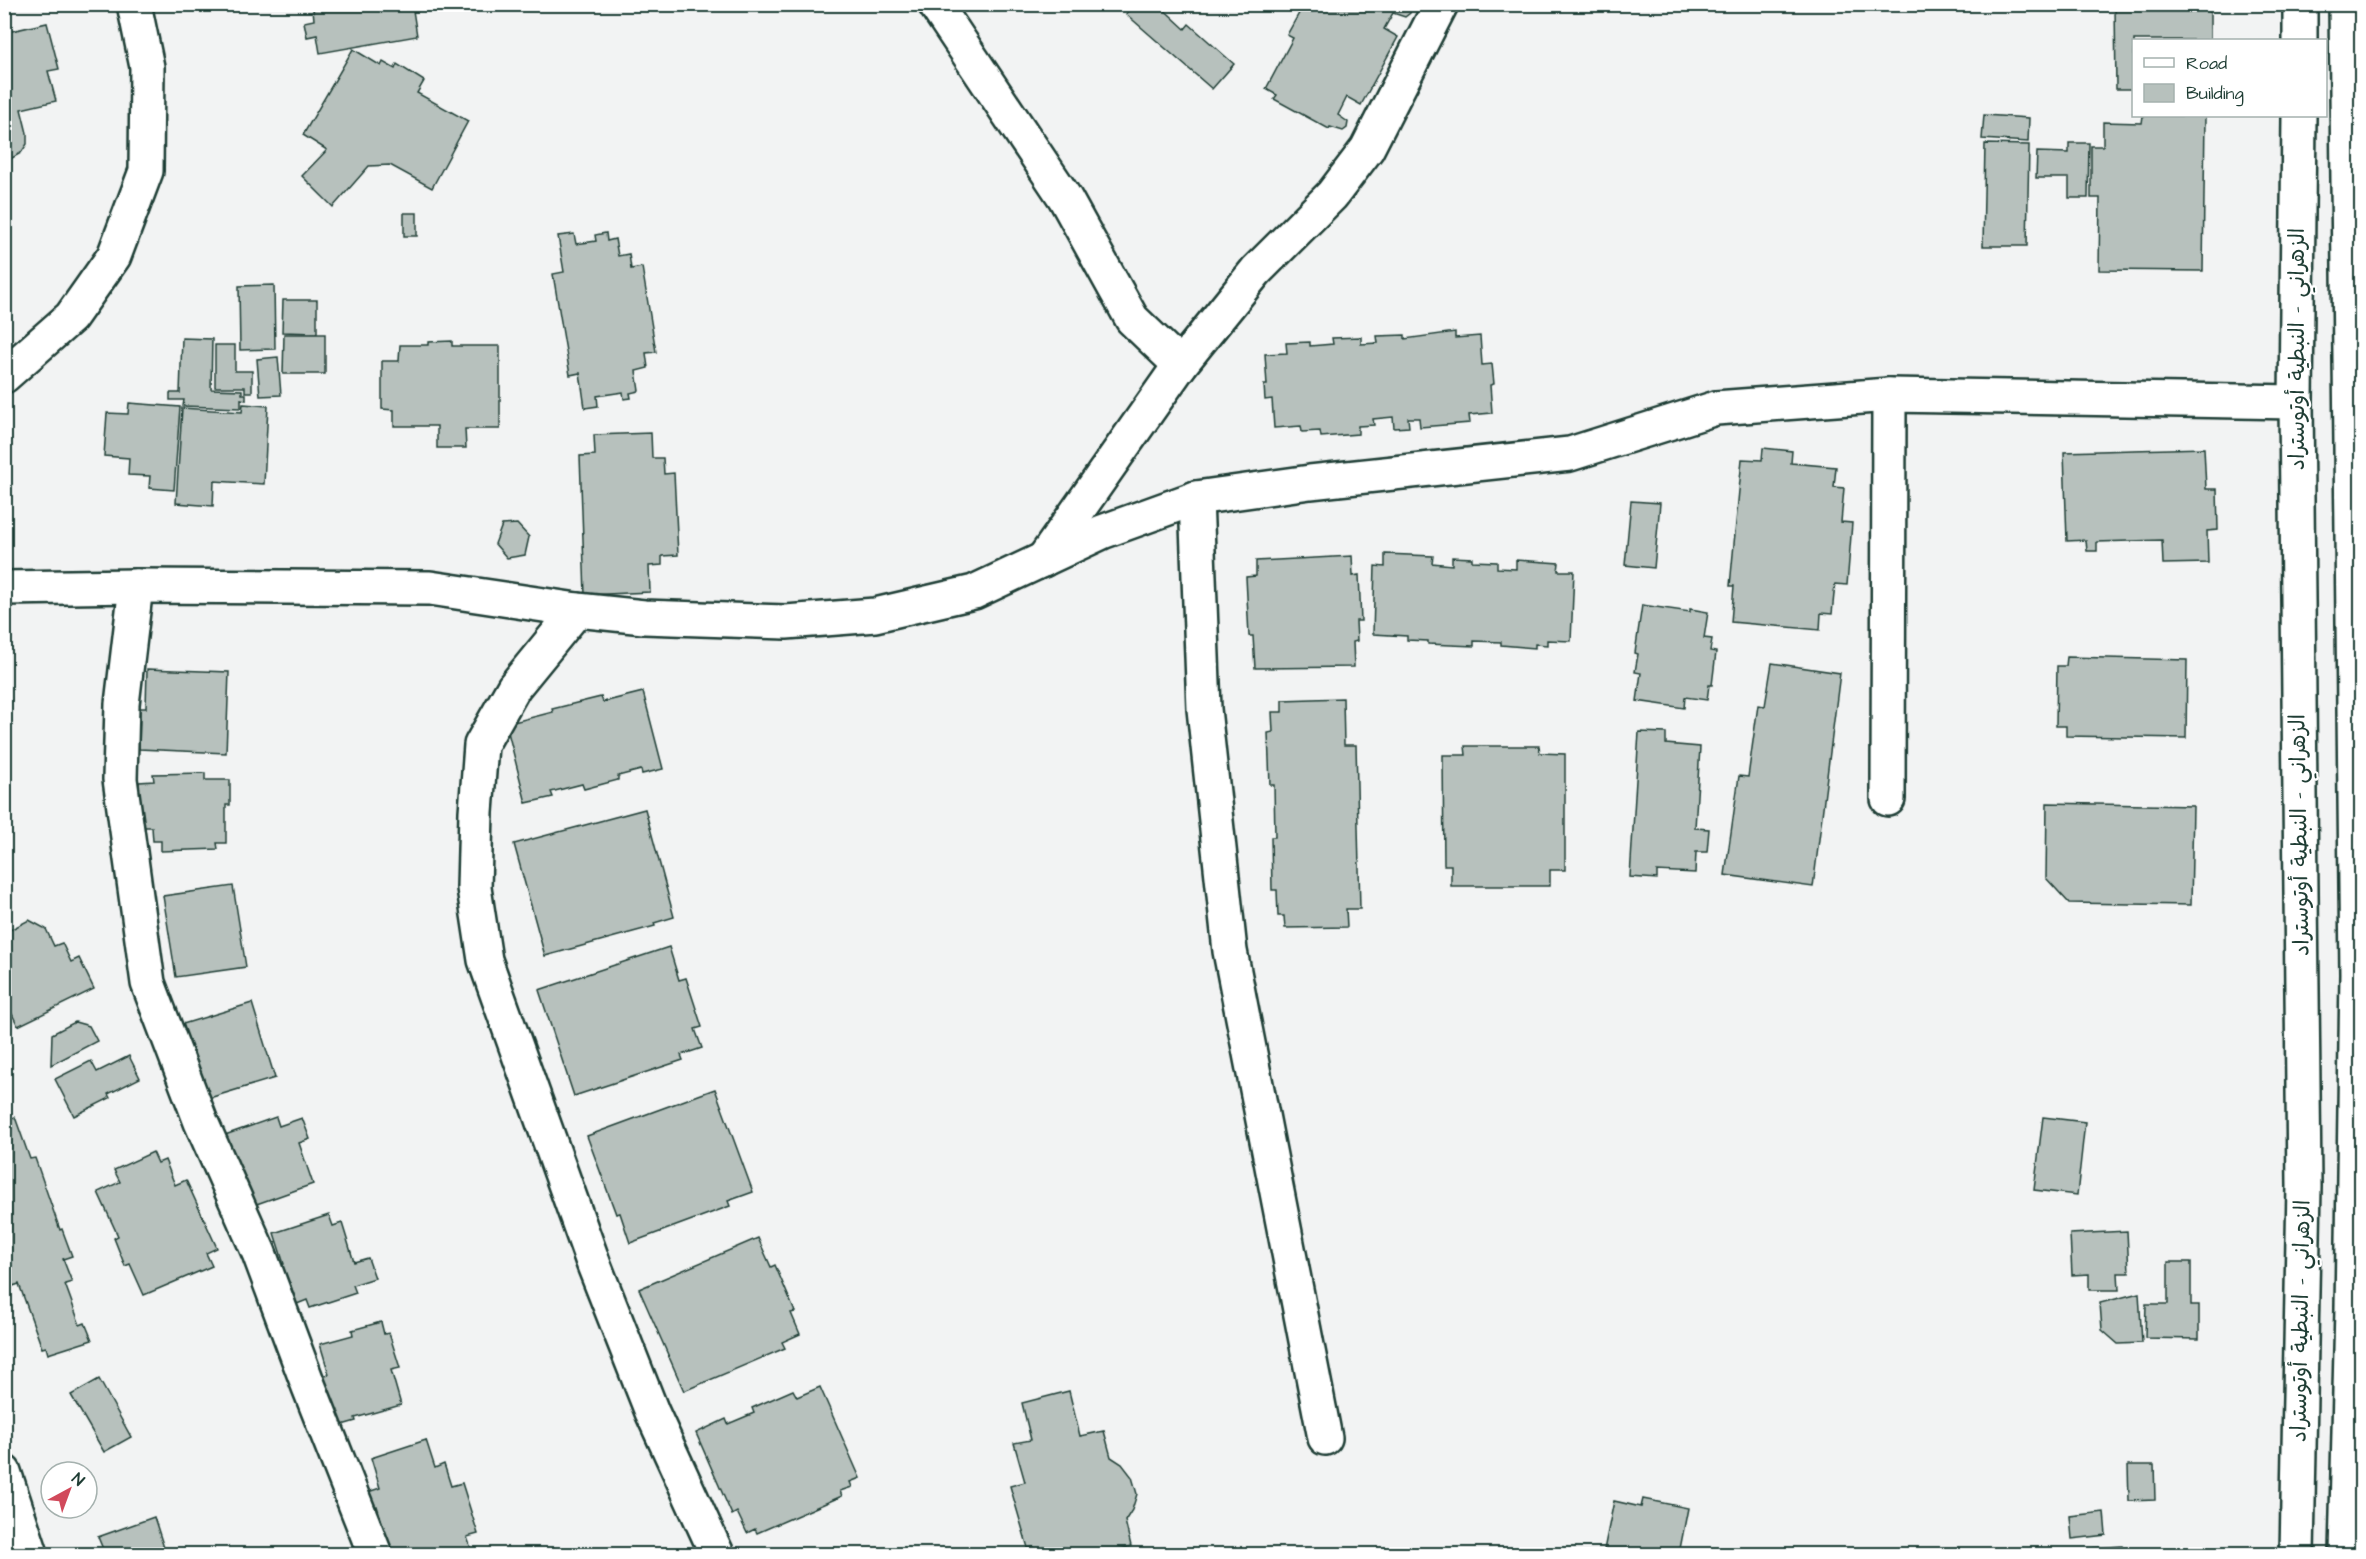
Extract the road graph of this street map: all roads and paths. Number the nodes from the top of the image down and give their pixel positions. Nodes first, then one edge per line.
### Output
1 (134, 4) edge
2 (935, 4) edge
3 (1441, 4) edge
4 (2300, 4) edge
5 (2346, 4) edge
6 (2300, 39) edge
7 (2299, 117) edge
8 (1180, 365) junction
9 (4, 376) edge
10 (1889, 395) junction
11 (2296, 402) junction
12 (2356, 416) edge
13 (1196, 498) junction
14 (1043, 560) junction
15 (136, 586) junction
16 (4, 588) edge
17 (577, 610) junction
18 (1888, 799) dead end
19 (2304, 1186) junction
20 (2354, 1186) junction
21 (2301, 1310) junction
22 (2352, 1310) junction
23 (1325, 1438) dead end
24 (4, 1472) edge
25 (31, 1554) edge
26 (375, 1554) edge
27 (717, 1554) edge
28 (2297, 1554) edge
29 (2346, 1554) edge

1 - 9 main road
2 - 8 main road
3 - 8 main road
4 - 6 main road
5 - 12 main road
7 - 11 main road, الزهراني - النبطية أوتوستراد
8 - 14 main road
10 - 11 main road
10 - 13 main road
10 - 18 main road
11 - 19 main road, الزهراني - النبطية أوتوستراد
12 - 20 main road
13 - 14 main road
13 - 23 main road
14 - 17 main road
15 - 16 main road
15 - 17 main road
15 - 26 main road
17 - 27 main road
19 - 20 main road
19 - 21 main road, الزهراني - النبطية أوتوستراد
20 - 22 main road
21 - 22 main road
21 - 28 main road, الزهراني - النبطية أوتوستراد
22 - 29 main road
24 - 25 main road

